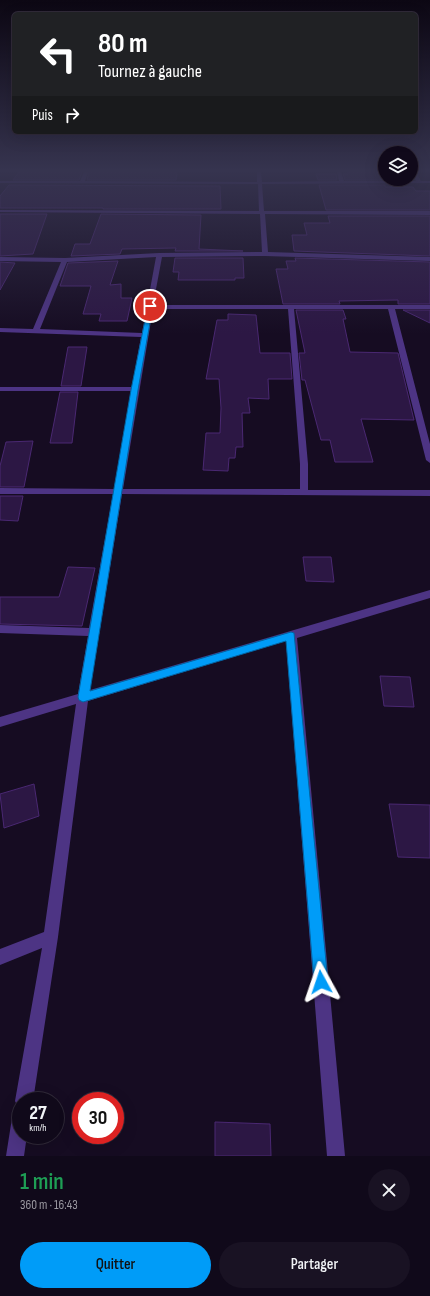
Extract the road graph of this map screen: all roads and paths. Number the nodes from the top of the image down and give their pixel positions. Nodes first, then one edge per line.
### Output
1 (263, 226) edge
2 (265, 254) junction
3 (159, 255) junction
4 (0, 259) edge
5 (430, 259) edge
6 (65, 260) junction
7 (150, 306) junction
8 (291, 307) junction
9 (391, 307) junction
10 (430, 308) edge
11 (0, 330) edge
12 (36, 331) junction
13 (146, 335) junction
14 (0, 389) edge
15 (134, 390) junction
16 (430, 460) edge
17 (0, 491) edge
18 (118, 491) junction
19 (304, 492) junction
20 (430, 493) edge
21 (430, 594) edge
22 (0, 629) edge
23 (94, 632) junction
24 (291, 636) junction
25 (83, 697) junction
26 (0, 722) edge
27 (51, 937) junction
28 (0, 957) edge
29 (25, 1092) edge
30 (17, 1144) edge
31 (15, 1156) edge
32 (336, 1156) edge

1 - 2 street
2 - 3 street
2 - 5 street
3 - 6 street
3 - 7 street
4 - 6 street
6 - 12 street
7 - 8 street
7 - 13 street
8 - 9 street
8 - 19 street
9 - 10 street
9 - 16 street
11 - 12 street
12 - 13 street
13 - 15 street
14 - 15 street
15 - 18 street
17 - 18 street
18 - 19 street
18 - 23 street
19 - 20 street
21 - 24 street
22 - 23 street
23 - 25 street
24 - 25 street
24 - 32 street
25 - 26 street
25 - 27 street
27 - 28 street
27 - 29 street
30 - 31 street

